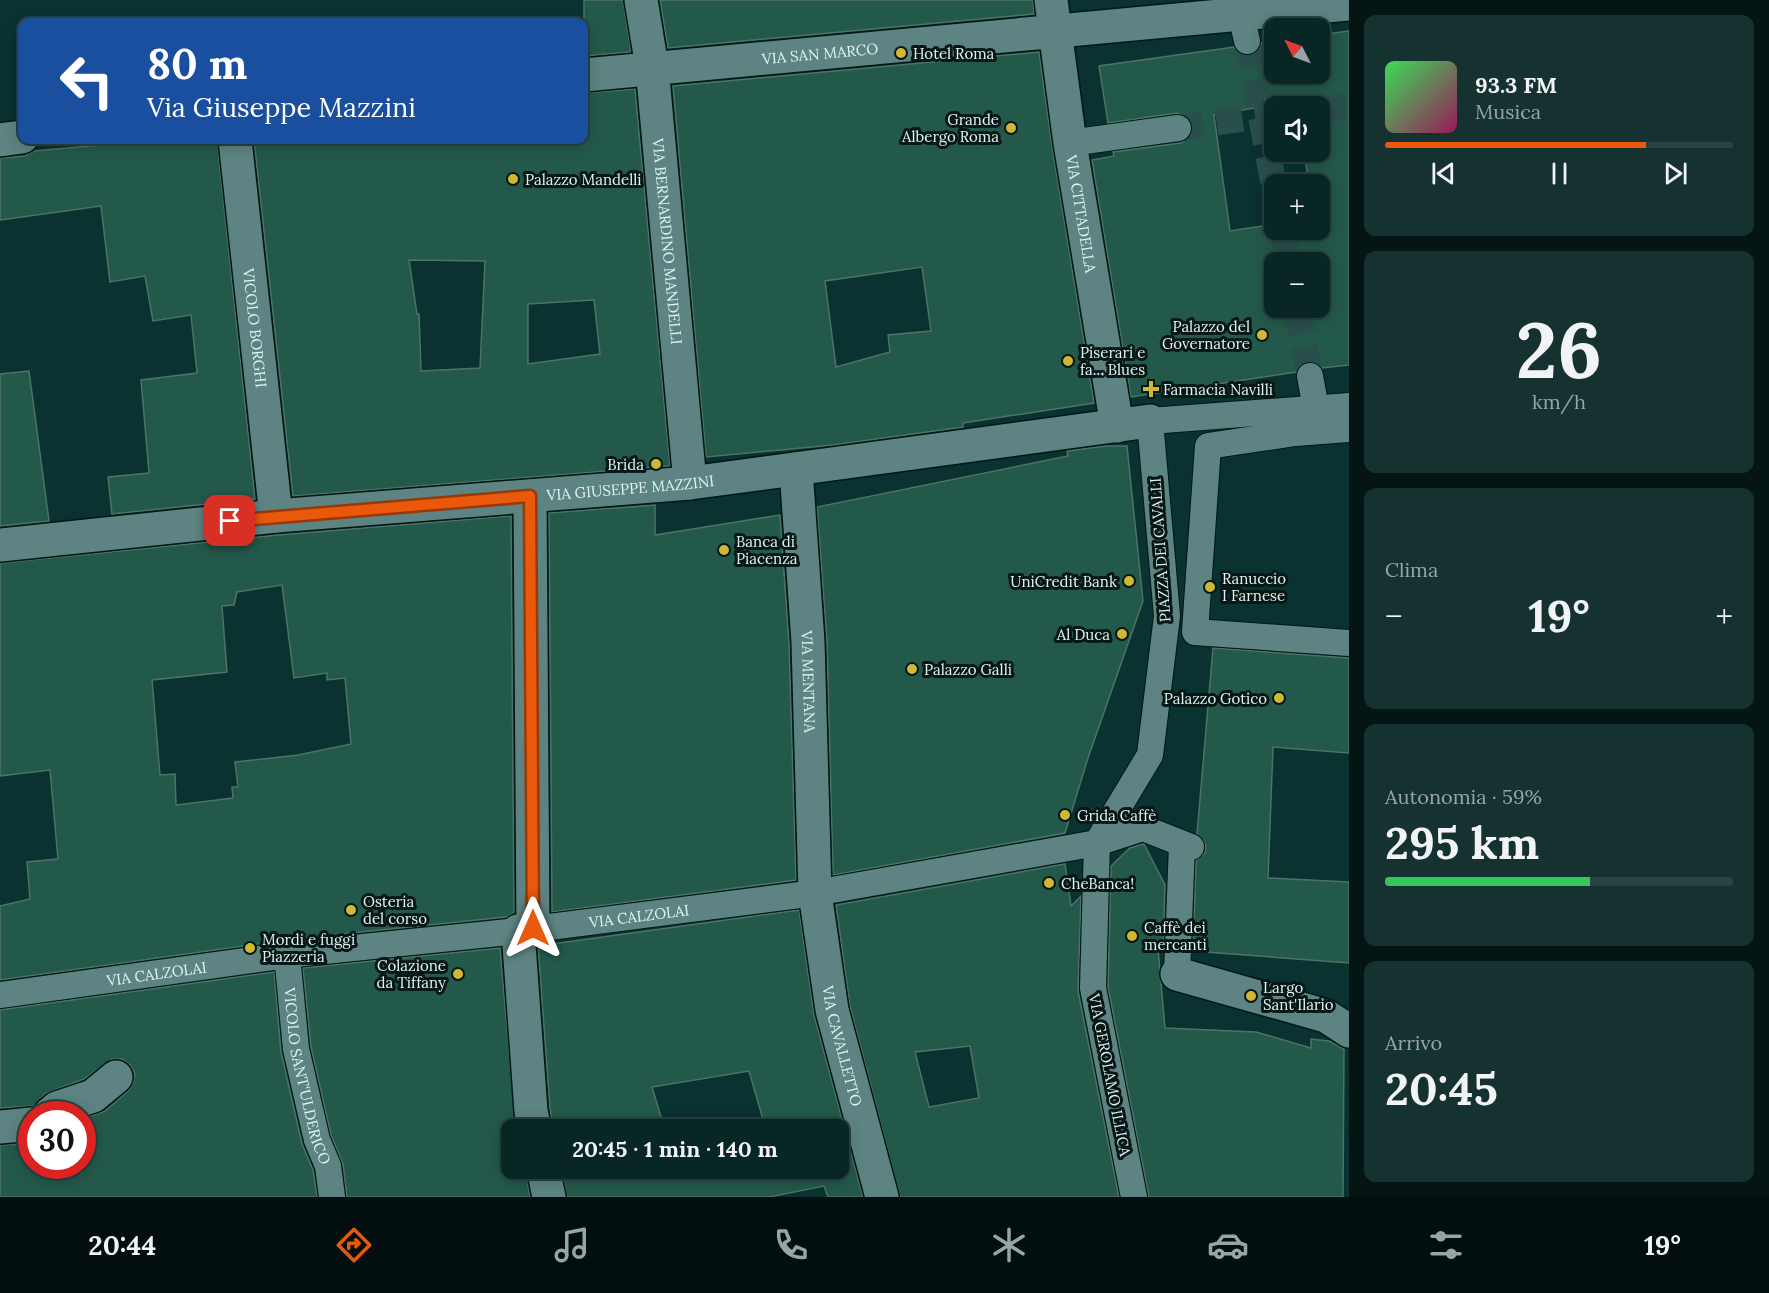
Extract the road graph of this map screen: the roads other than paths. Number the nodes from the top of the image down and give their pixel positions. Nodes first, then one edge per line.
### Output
1 (641, 0) edge
2 (1051, 0) edge
3 (1349, 4) edge
4 (1055, 33) junction
5 (652, 67) junction
6 (588, 75) edge
7 (1178, 128) tunnel mouth
8 (18, 138) edge
9 (0, 140) edge
10 (1070, 143) junction
11 (234, 144) edge
12 (1310, 376) tunnel mouth
13 (1349, 406) edge
14 (1316, 409) junction
15 (1150, 421) junction
16 (1117, 426) junction
17 (1349, 429) edge
18 (796, 469) junction
19 (690, 483) junction
20 (530, 496) junction
21 (276, 516) junction
22 (0, 545) edge
23 (1349, 643) edge
24 (1097, 843) junction
25 (815, 893) junction
26 (525, 929) junction
27 (287, 955) junction
28 (1177, 975) joint
29 (0, 995) edge
30 (1349, 1031) edge
31 (116, 1077) dead end
32 (78, 1101) edge
33 (533, 1119) edge
34 (18, 1125) edge
35 (0, 1127) edge
36 (545, 1179) edge
37 (332, 1197) edge
38 (549, 1197) edge
39 (882, 1197) edge
40 (1134, 1197) edge

1 - 5 street, VIA BERNARDINO MANDELLI
2 - 4 street, VIA CITTADELLA
3 - 4 street, VIA SAN MARCO
4 - 5 street, VIA SAN MARCO
4 - 10 street, VIA CITTADELLA
5 - 6 street, VIA SAN MARCO
5 - 19 street, VIA BERNARDINO MANDELLI
7 - 10 street
8 - 9 street
10 - 16 street, VIA CITTADELLA
11 - 21 street, VICOLO BORGHI
12 - 14 street
13 - 14 street
14 - 15 street
15 - 16 street, VIA GIUSEPPE MAZZINI
15 - 24 street, PIAZZA DEI CAVALLI
16 - 18 street, VIA GIUSEPPE MAZZINI
17 - 23 street, PIAZZA DEI CAVALLI
18 - 19 street, VIA GIUSEPPE MAZZINI
18 - 25 street, VIA MENTANA
19 - 20 street, VIA GIUSEPPE MAZZINI
20 - 21 street, VIA GIUSEPPE MAZZINI
20 - 26 street
21 - 22 street, VIA GIUSEPPE MAZZINI
24 - 25 street, VIA CALZOLAI
24 - 28 street
24 - 40 street, VIA GEROLAMO ILLICA
25 - 26 street, VIA CALZOLAI
25 - 39 street, VIA CAVALLETTO
26 - 27 street, VIA CALZOLAI
26 - 33 street
27 - 29 street, VIA CALZOLAI
27 - 37 street, VICOLO SANT'ULDERICO
28 - 30 street
31 - 32 street
34 - 35 street
36 - 38 street

